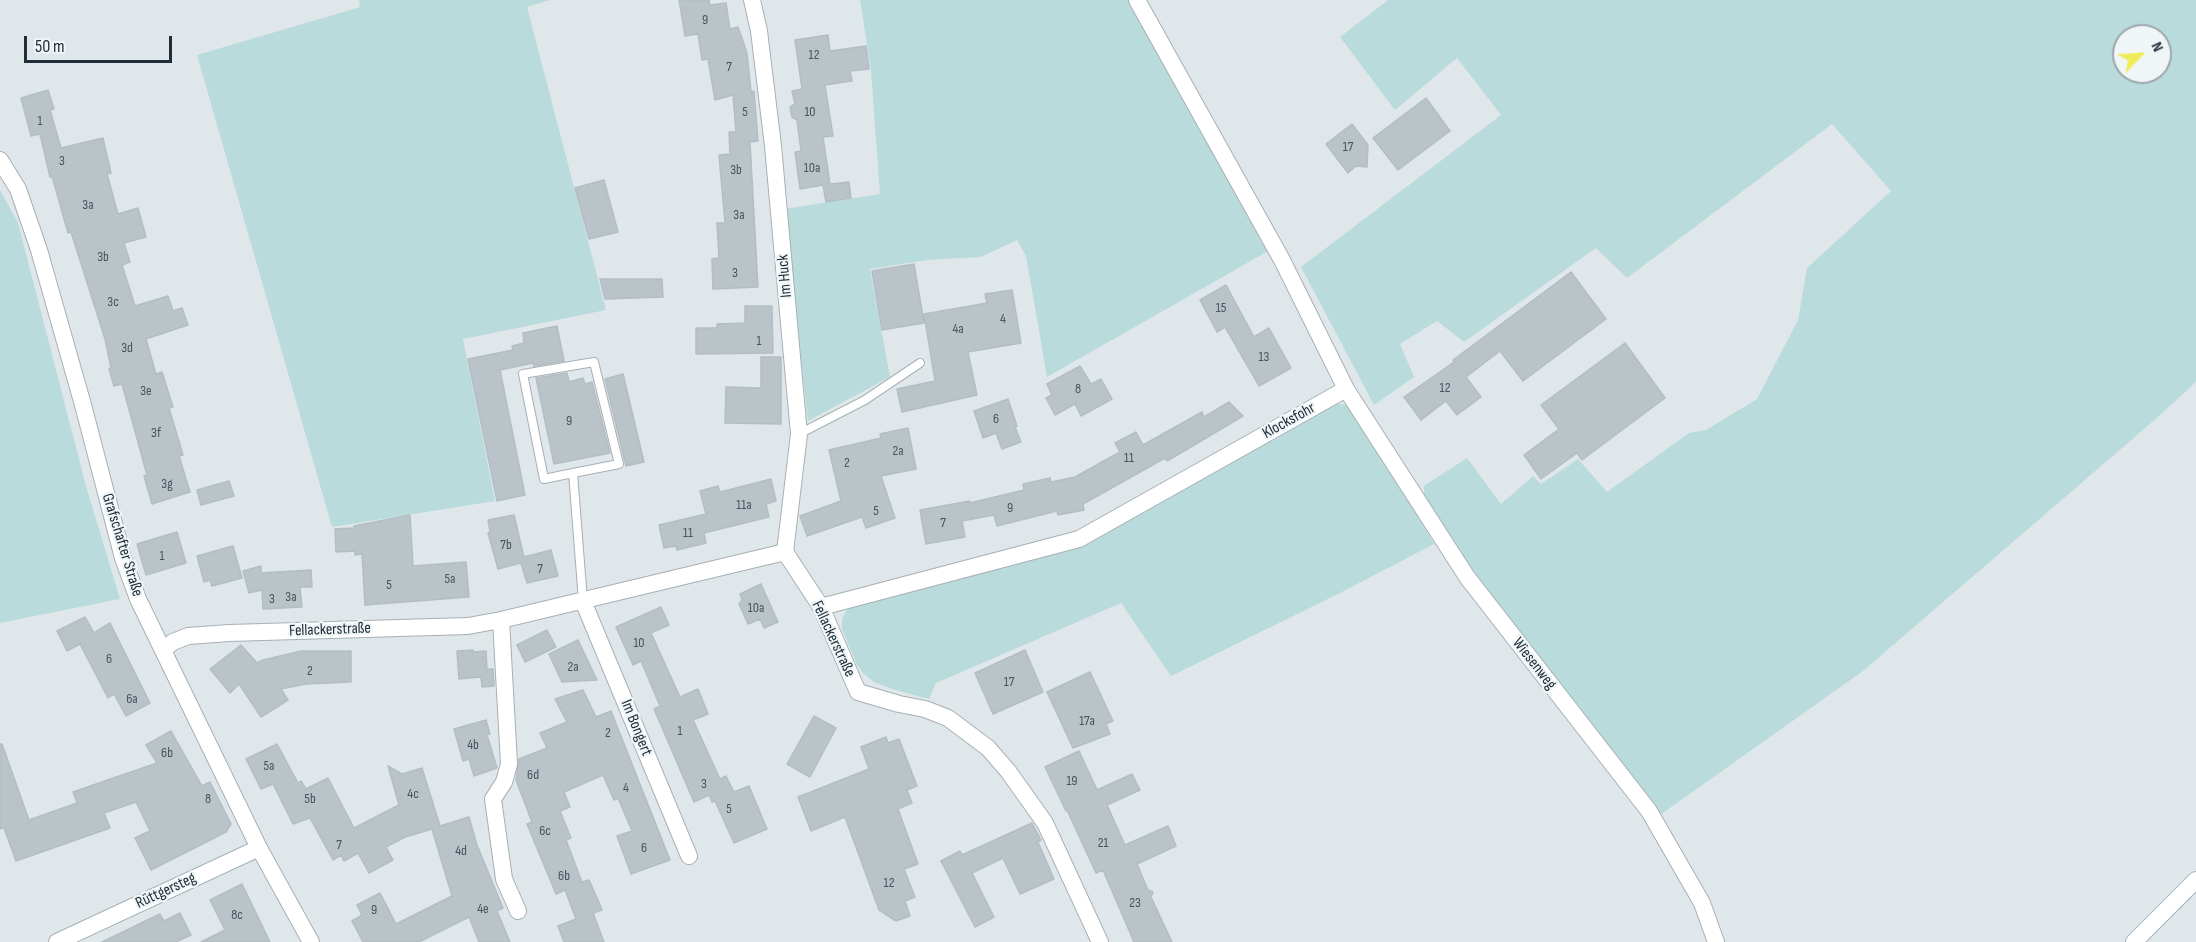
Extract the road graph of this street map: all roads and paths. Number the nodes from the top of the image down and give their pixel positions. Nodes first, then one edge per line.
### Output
1 (752, 0) edge
2 (1137, 0) edge
3 (0, 160) edge
4 (920, 363) dead end
5 (1346, 389) junction
6 (799, 434) junction
7 (573, 473) junction
8 (785, 552) junction
9 (583, 601) junction
10 (820, 607) junction
11 (501, 620) junction
12 (163, 650) junction
13 (259, 848) junction
14 (689, 856) dead end
15 (2196, 880) edge
16 (518, 911) dead end
17 (75, 938) edge
18 (57, 942) edge
19 (311, 942) edge
20 (1101, 942) edge
21 (1716, 942) edge
22 (2134, 942) edge

1 - 6 street, Im Huck
2 - 5 street
3 - 12 street, Grafschafter Straße
4 - 6 lane
5 - 10 street, Klocksfohr
5 - 21 street, Wiesenweg
6 - 8 street, Im Huck
7 - 7 lane
7 - 9 lane
8 - 9 street, Fellackerstraße
8 - 10 street, Fellackerstraße
9 - 11 street, Fellackerstraße
9 - 14 street, Im Bongert
10 - 20 street, Fellackerstraße
11 - 12 street, Fellackerstraße
11 - 16 street
12 - 13 street, Grafschafter Straße
13 - 17 street, Rüttgersteg
13 - 19 street, Grafschafter Straße
15 - 22 street
17 - 18 street, Rüttgersteg

